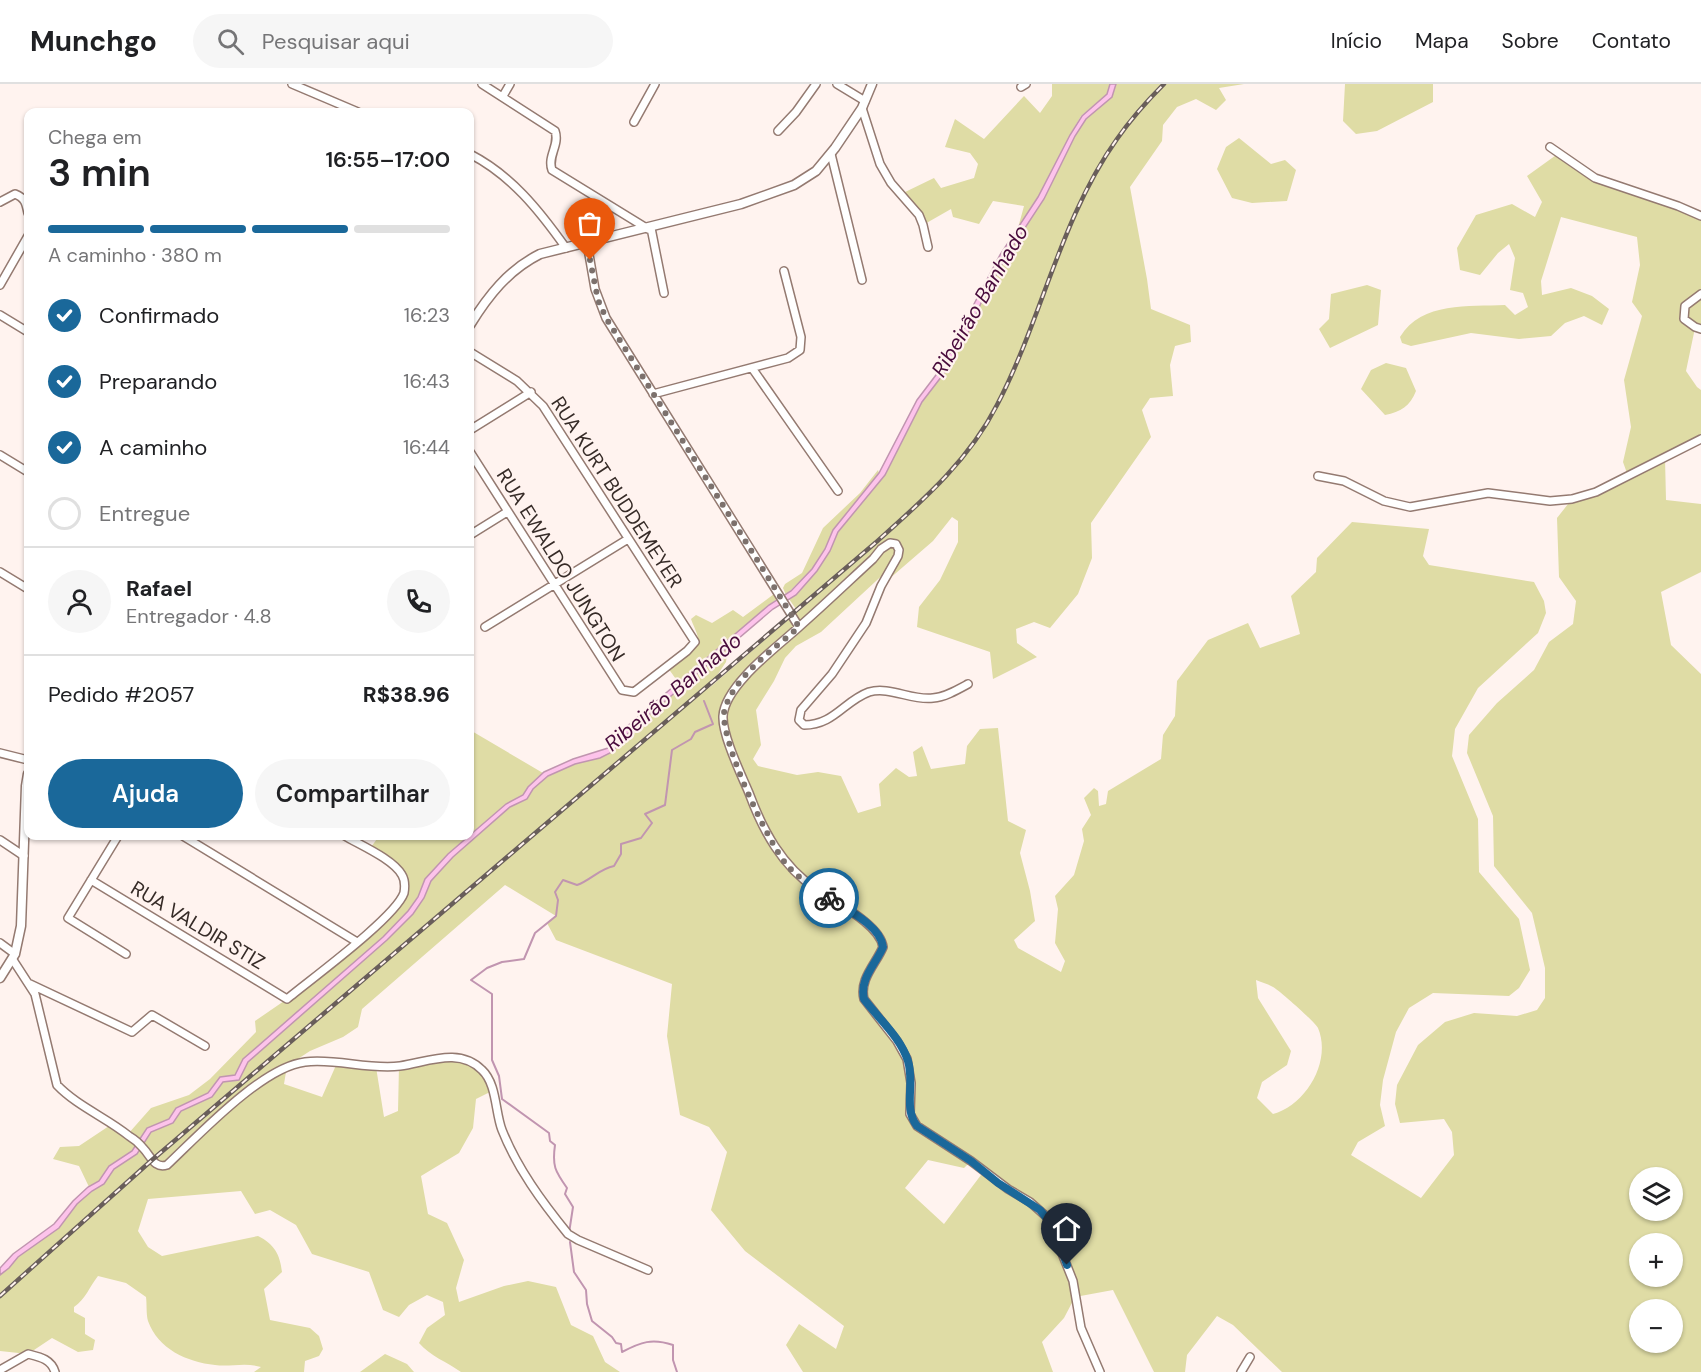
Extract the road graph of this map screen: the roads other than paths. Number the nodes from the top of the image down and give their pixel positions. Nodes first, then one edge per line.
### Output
1 (292, 84) edge
2 (482, 84) edge
3 (510, 84) edge
4 (655, 84) edge
5 (816, 84) edge
6 (837, 84) edge
7 (872, 84) edge
8 (503, 96) junction
9 (864, 104) junction
10 (349, 108) edge
11 (634, 122) dead end
12 (778, 131) dead end
13 (1550, 147) dead end
14 (831, 154) junction
15 (474, 156) edge
16 (24, 200) edge
17 (0, 202) edge
18 (1701, 216) edge
19 (649, 228) junction
20 (24, 243) edge
21 (587, 243) junction
22 (928, 247) dead end
23 (566, 248) junction
24 (784, 271) dead end
25 (862, 280) dead end
26 (0, 285) edge
27 (664, 293) dead end
28 (1701, 294) edge
29 (0, 315) edge
30 (474, 319) edge
31 (1701, 329) edge
32 (24, 330) edge
33 (474, 354) edge
34 (752, 368) junction
35 (531, 392) junction
36 (653, 394) junction
37 (474, 428) edge
38 (1701, 439) edge
39 (0, 455) edge
40 (474, 458) edge
41 (24, 470) edge
42 (1318, 476) dead end
43 (838, 491) dead end
44 (507, 512) junction
45 (474, 533) edge
46 (628, 539) junction
47 (0, 572) edge
48 (554, 585) junction
49 (24, 587) edge
50 (485, 627) dead end
51 (799, 627) junction
52 (968, 684) dead end
53 (628, 692) joint
54 (0, 753) edge
55 (24, 759) edge
56 (0, 840) edge
57 (24, 840) edge
58 (116, 840) edge
59 (190, 840) edge
60 (352, 840) edge
61 (24, 856) junction
62 (91, 880) junction
63 (357, 942) junction
64 (0, 944) edge
65 (126, 954) dead end
66 (14, 957) junction
67 (0, 978) edge
68 (30, 984) junction
69 (205, 1046) dead end
70 (648, 1270) dead end
71 (1250, 1357) dead end
72 (0, 1370) edge
73 (55, 1372) edge
74 (1100, 1372) edge
75 (1240, 1372) edge

1 - 10 street
2 - 8 street
3 - 8 street
4 - 11 street
5 - 12 street
6 - 9 street
7 - 9 street
8 - 19 street
9 - 14 street
9 - 22 street
13 - 18 street
14 - 19 street
14 - 25 street
15 - 23 street
16 - 17 street
19 - 21 street
19 - 27 street
20 - 26 street
21 - 23 street
21 - 36 street
23 - 30 street
24 - 34 street
28 - 31 street
29 - 32 street
33 - 35 street, RUA KURT BUDDEMEYER
34 - 36 street
34 - 43 street
35 - 37 street
35 - 46 street, RUA KURT BUDDEMEYER
36 - 51 street
38 - 42 street
39 - 41 street
40 - 44 street, RUA EWALDO JUNGTON
44 - 45 street
44 - 48 street, RUA EWALDO JUNGTON
46 - 48 street
46 - 53 street, RUA KURT BUDDEMEYER
47 - 49 street
48 - 50 street
48 - 53 street, RUA EWALDO JUNGTON
51 - 52 street
51 - 74 street
54 - 55 street
56 - 61 street
57 - 61 street
58 - 62 street
59 - 63 street
60 - 63 street
61 - 66 street
62 - 63 street, RUA VALDIR STIZ
62 - 65 street
64 - 66 street
66 - 67 street
66 - 68 street
68 - 69 street
68 - 70 street
71 - 75 street
72 - 73 street

